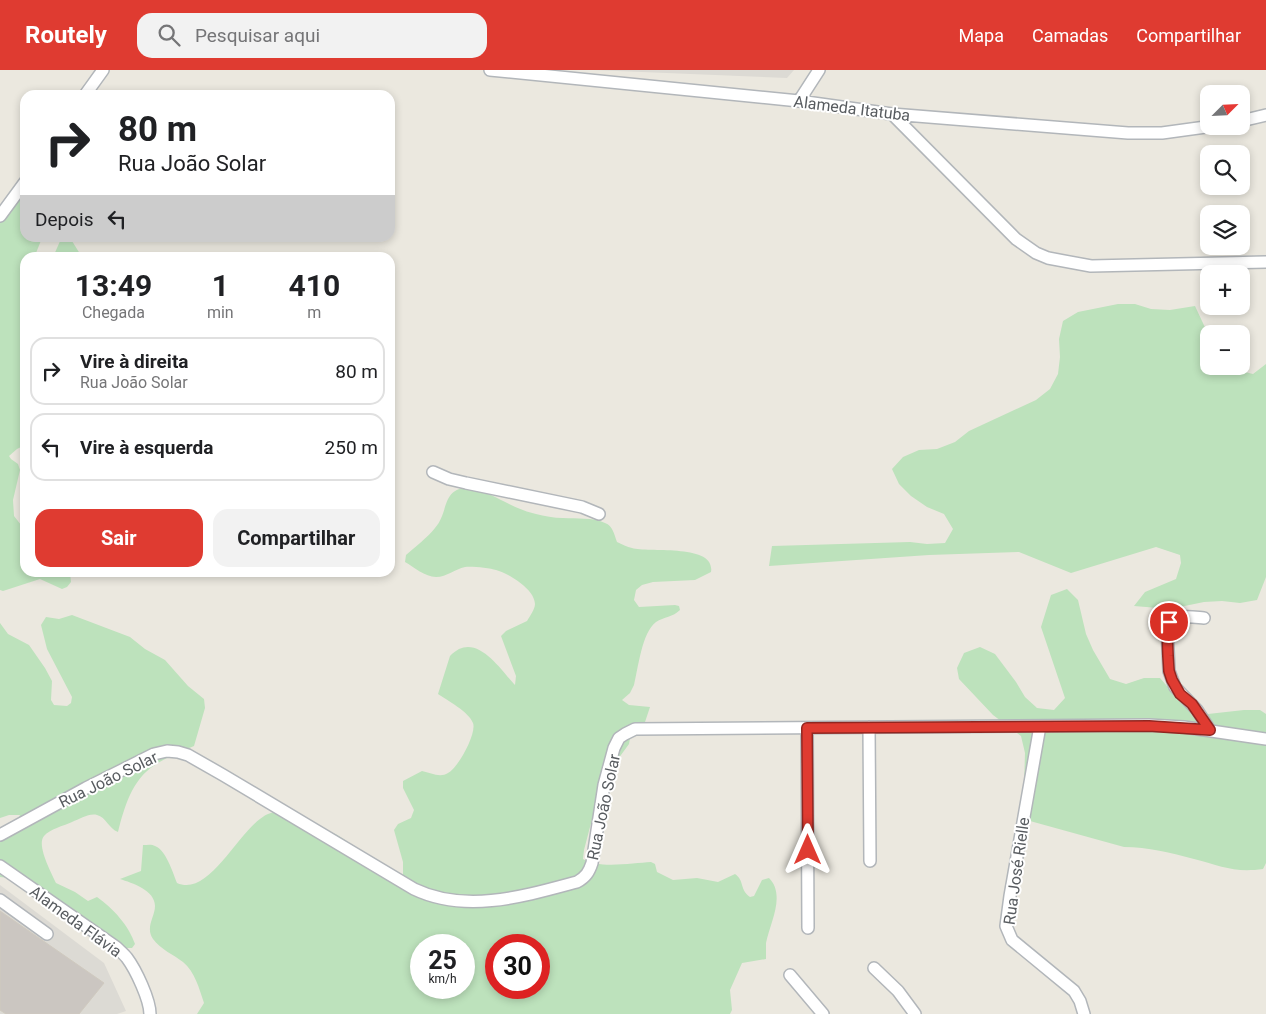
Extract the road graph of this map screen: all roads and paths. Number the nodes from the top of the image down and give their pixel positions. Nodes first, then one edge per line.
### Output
1 (103, 70) edge
2 (490, 70) edge
3 (820, 70) edge
4 (89, 90) edge
5 (800, 101) junction
6 (892, 114) junction
7 (1266, 115) edge
8 (1250, 119) edge
9 (1200, 128) edge
10 (20, 189) edge
11 (0, 216) edge
12 (1266, 262) edge
13 (434, 472) dead end
14 (599, 514) dead end
15 (1204, 618) dead end
16 (1040, 726) junction
17 (869, 727) junction
18 (807, 728) junction
19 (1210, 730) junction
20 (1266, 739) edge
21 (0, 835) edge
22 (870, 860) dead end
23 (0, 866) edge
24 (0, 900) edge
25 (808, 928) dead end
26 (47, 934) dead end
27 (874, 968) dead end
28 (790, 975) dead end
29 (150, 1014) edge
30 (823, 1014) edge
31 (915, 1014) edge
32 (1084, 1014) edge

1 - 4 street
2 - 5 street, Alameda Itatuba
3 - 5 street
5 - 6 street, Alameda Itatuba
6 - 9 street, Alameda Itatuba
6 - 12 street
7 - 8 street
10 - 11 street
13 - 14 street
15 - 19 street
16 - 17 street, Rua João Solar
16 - 19 street, Rua João Solar
16 - 32 street, Rua José Rielle
17 - 18 street, Rua João Solar
17 - 22 street
18 - 21 street, Rua João Solar
18 - 25 street
19 - 20 street, Rua João Solar
23 - 29 street, Alameda Flávia
24 - 26 street
27 - 31 street
28 - 30 street

